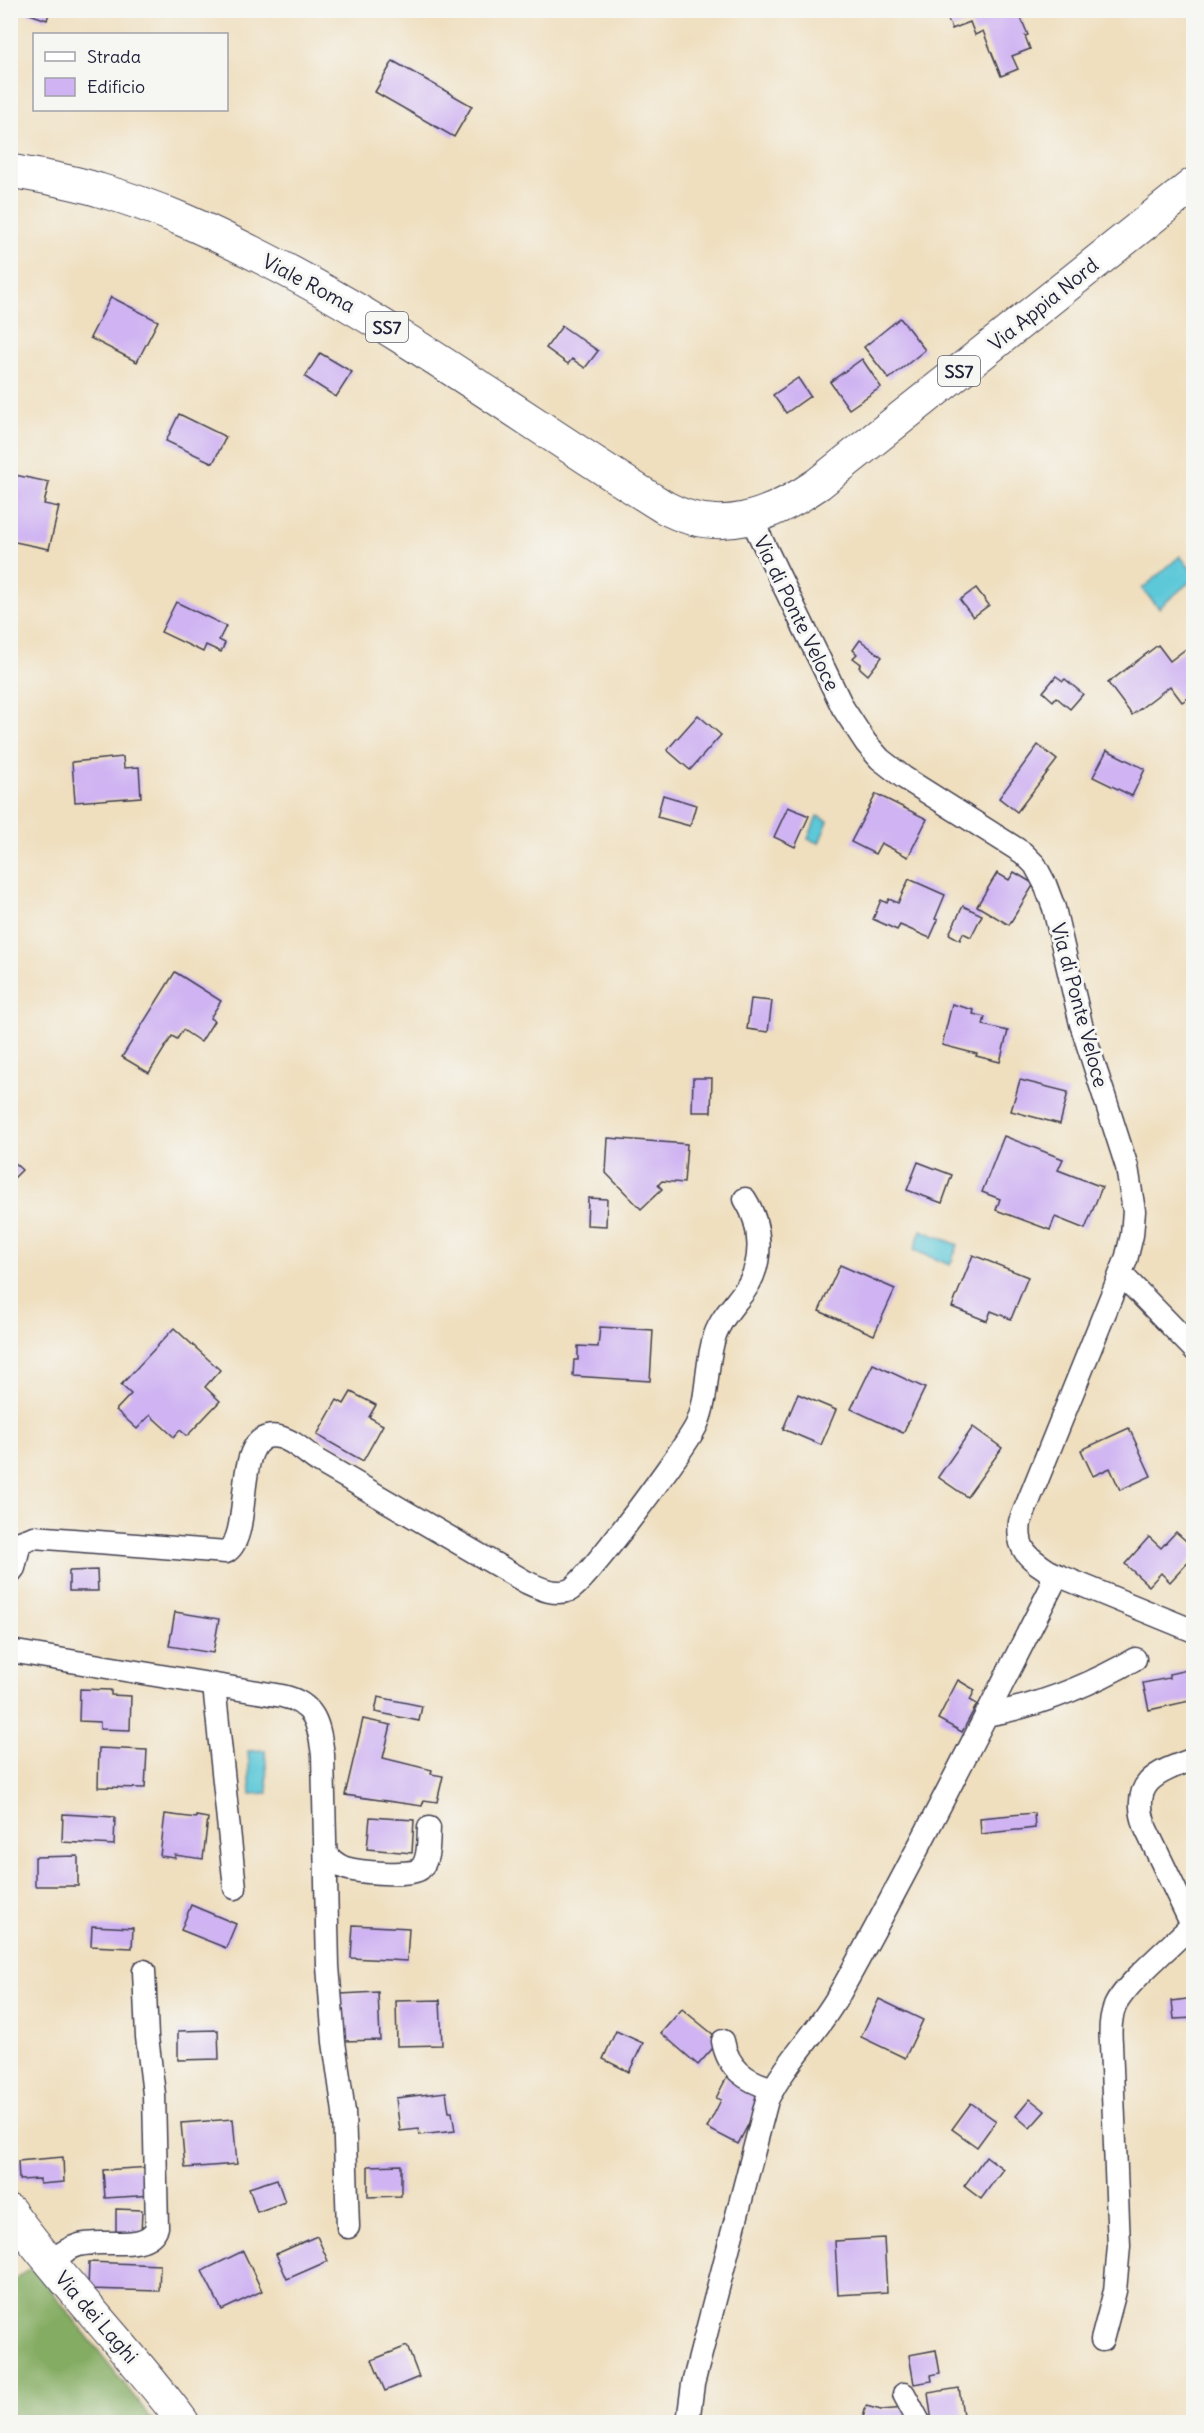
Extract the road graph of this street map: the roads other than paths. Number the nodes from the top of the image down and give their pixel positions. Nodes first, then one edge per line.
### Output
1 (10, 171) edge
2 (1194, 184) edge
3 (1180, 203) edge
4 (746, 519) junction
5 (745, 1199) dead end
6 (1121, 1274) junction
7 (1191, 1342) edge
8 (10, 1573) edge
9 (1056, 1580) junction
10 (1194, 1631) edge
11 (10, 1651) edge
12 (1135, 1659) dead end
13 (214, 1685) junction
14 (986, 1715) junction
15 (1194, 1759) edge
16 (429, 1828) dead end
17 (326, 1854) junction
18 (235, 1888) dead end
19 (1193, 1927) edge
20 (144, 1971) dead end
21 (723, 2041) dead end
22 (773, 2089) junction
23 (10, 2211) edge
24 (348, 2227) dead end
25 (50, 2262) junction
26 (1102, 2340) dead end
27 (904, 2394) dead end
28 (183, 2422) edge
29 (688, 2422) edge
30 (919, 2422) edge

1 - 4 main road, Viale Roma / SS7
2 - 3 main road, Via Appia Nord / SS7
3 - 4 main road, Via Appia Nord / SS7
4 - 6 street, Via di Ponte Veloce
5 - 8 street
6 - 7 street
6 - 9 street, Via di Ponte Veloce
9 - 10 street, Via di Ponte Veloce
9 - 14 street
11 - 13 street
12 - 14 street
13 - 17 street
13 - 18 street
14 - 22 street
15 - 19 street
16 - 17 street
17 - 24 street
19 - 26 street
20 - 25 street
21 - 22 street
22 - 29 street
23 - 25 main road, Via dei Laghi
25 - 28 main road, Via dei Laghi
27 - 30 street

